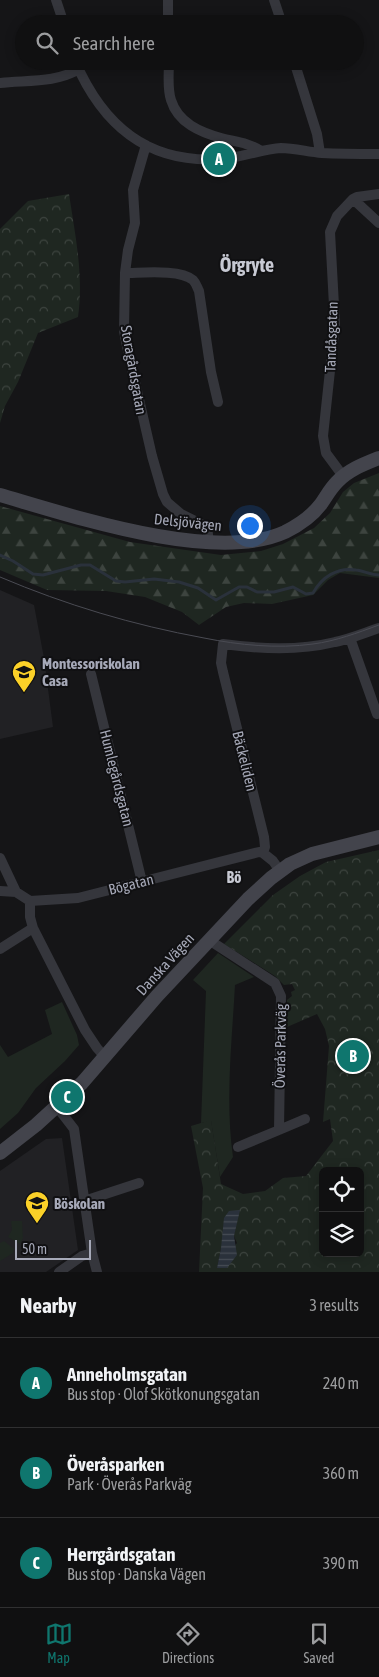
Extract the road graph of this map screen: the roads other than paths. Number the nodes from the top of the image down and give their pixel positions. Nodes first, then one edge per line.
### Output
1 (168, 0) edge
2 (274, 0) edge
3 (58, 1) edge
4 (62, 15) edge
5 (168, 15) edge
6 (279, 15) edge
7 (73, 70) edge
8 (79, 70) edge
9 (169, 70) edge
10 (297, 70) edge
11 (0, 83) edge
12 (146, 145) junction
13 (261, 151) junction
14 (320, 153) junction
15 (379, 154) edge
16 (379, 194) edge
17 (353, 199) junction
18 (379, 223) edge
19 (125, 273) junction
20 (218, 402) dead end
21 (379, 458) edge
22 (343, 476) junction
23 (0, 496) edge
24 (208, 542) junction
25 (379, 628) edge
26 (350, 638) junction
27 (91, 674) dead end
28 (377, 714) dead end
29 (379, 838) edge
30 (263, 853) junction
31 (0, 858) edge
32 (280, 871) junction
33 (142, 882) junction
34 (0, 891) edge
35 (16, 892) junction
36 (30, 901) junction
37 (33, 928) junction
38 (209, 940) junction
39 (0, 949) edge
40 (105, 1057) junction
41 (57, 1106) junction
42 (305, 1120) dead end
43 (279, 1130) junction
44 (238, 1147) dead end
45 (0, 1153) edge
46 (139, 1183) dead end
47 (84, 1201) junction
48 (92, 1253) junction
49 (59, 1272) edge
50 (97, 1272) edge

1 - 5 street
2 - 6 street
3 - 4 street
7 - 11 street
8 - 12 street
9 - 13 street
10 - 14 street
12 - 13 street
12 - 19 street, Storagårdsgatan
13 - 14 street
14 - 15 street
16 - 17 street
17 - 18 street
17 - 22 street, Tandåsgatan
19 - 20 street
19 - 24 street, Storagårdsgatan
21 - 22 street, Delsjövägen
22 - 24 street, Delsjövägen
23 - 24 street, Delsjövägen
25 - 26 street
26 - 28 street
26 - 30 street, Bäckeliden
27 - 33 street, Humlegårdsgatan
29 - 32 street, Danska Vägen
30 - 32 street
30 - 33 street, Bögatan
31 - 35 street
32 - 38 street, Danska Vägen
33 - 36 street, Bögatan
34 - 35 street
35 - 36 street
36 - 37 street
37 - 39 street
37 - 40 street
38 - 40 street, Danska Vägen
38 - 43 street, Överås Parkväg
40 - 41 street, Danska Vägen
41 - 45 street, Danska Vägen
41 - 47 street
42 - 43 street
43 - 44 street
46 - 47 street
47 - 48 street
48 - 49 street
48 - 50 street

